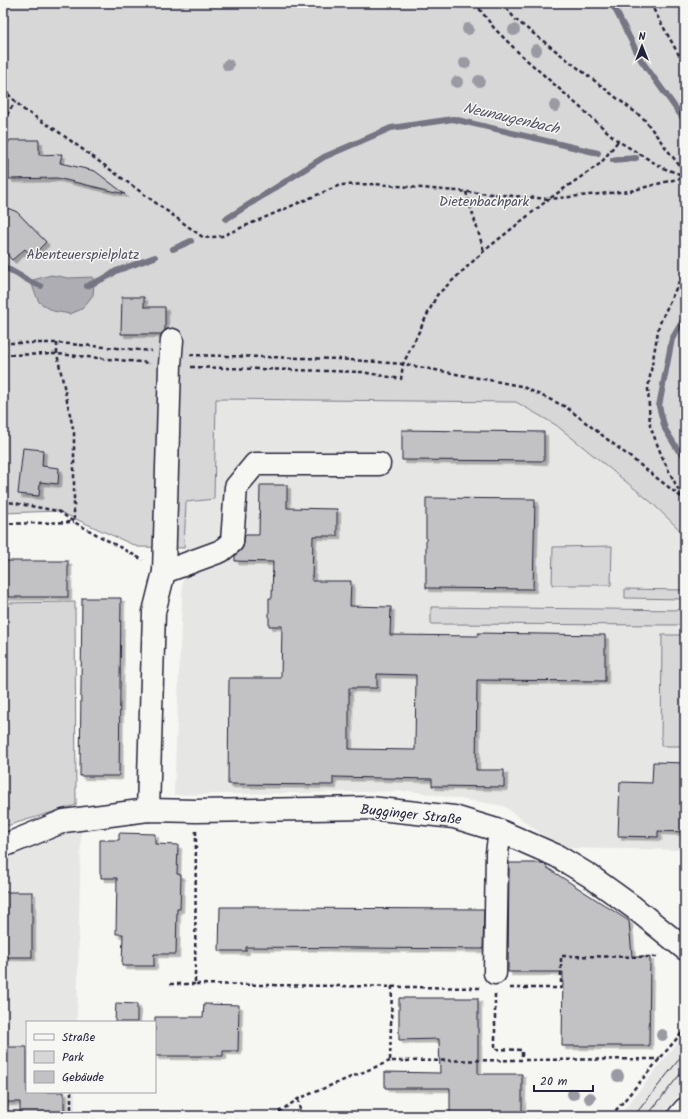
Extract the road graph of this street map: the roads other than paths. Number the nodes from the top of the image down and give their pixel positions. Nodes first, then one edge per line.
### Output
1 (171, 353) road end
2 (379, 464) dead end
3 (164, 572) junction
4 (148, 810) junction
5 (500, 831) junction
6 (3, 846) edge
7 (679, 944) edge
8 (495, 973) road end
9 (685, 1109) edge
10 (679, 1116) edge

1 - 3 street
2 - 3 street
3 - 4 street
4 - 5 street, Bugginger Straße
4 - 6 street, Bugginger Straße
5 - 7 street, Bugginger Straße
5 - 8 street
9 - 10 street

